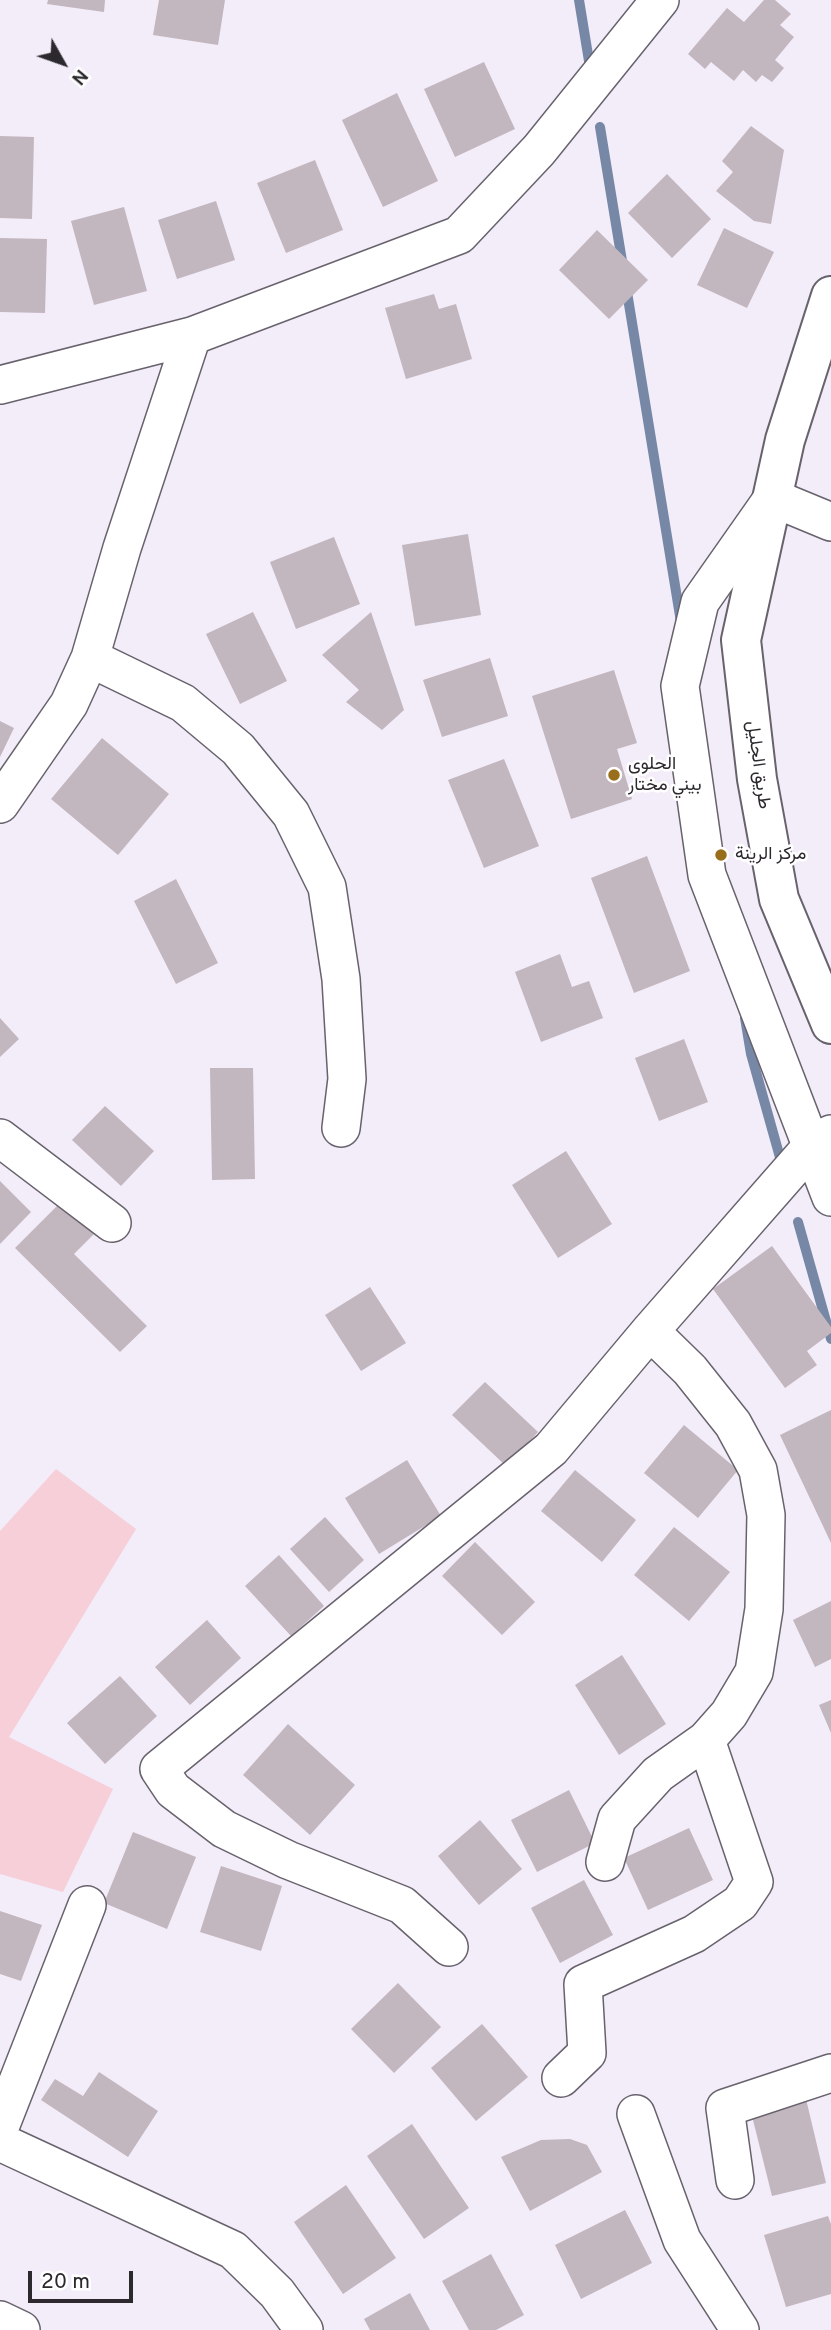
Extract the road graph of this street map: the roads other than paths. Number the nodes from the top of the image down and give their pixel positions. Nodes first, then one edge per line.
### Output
1 (660, 0) edge
2 (831, 296) edge
3 (192, 336) junction
4 (831, 364) edge
5 (0, 385) edge
6 (773, 498) junction
7 (831, 523) edge
8 (90, 658) junction
9 (0, 804) edge
10 (831, 1024) edge
11 (341, 1128) dead end
12 (0, 1138) edge
13 (821, 1140) edge
14 (831, 1197) edge
15 (112, 1223) dead end
16 (650, 1331) junction
17 (706, 1740) junction
18 (605, 1862) dead end
19 (87, 1905) dead end
20 (449, 1947) dead end
21 (831, 2073) edge
22 (561, 2078) dead end
23 (636, 2114) dead end
24 (0, 2127) edge
25 (0, 2141) edge
26 (735, 2180) dead end
27 (0, 2320) edge
28 (21, 2330) edge
29 (304, 2330) edge
30 (740, 2330) edge

1 - 3 street
2 - 6 main road, طريق الجليل
3 - 5 street
3 - 8 street
4 - 6 main road, طريق الجليل
6 - 7 street
6 - 10 main road, طريق الجليل
6 - 13 street
8 - 9 street
8 - 11 street
12 - 15 street
13 - 14 street
13 - 16 street
16 - 17 street
16 - 20 street
17 - 18 street
17 - 22 street
19 - 24 street
21 - 26 street
23 - 30 street
25 - 29 street
27 - 28 street

